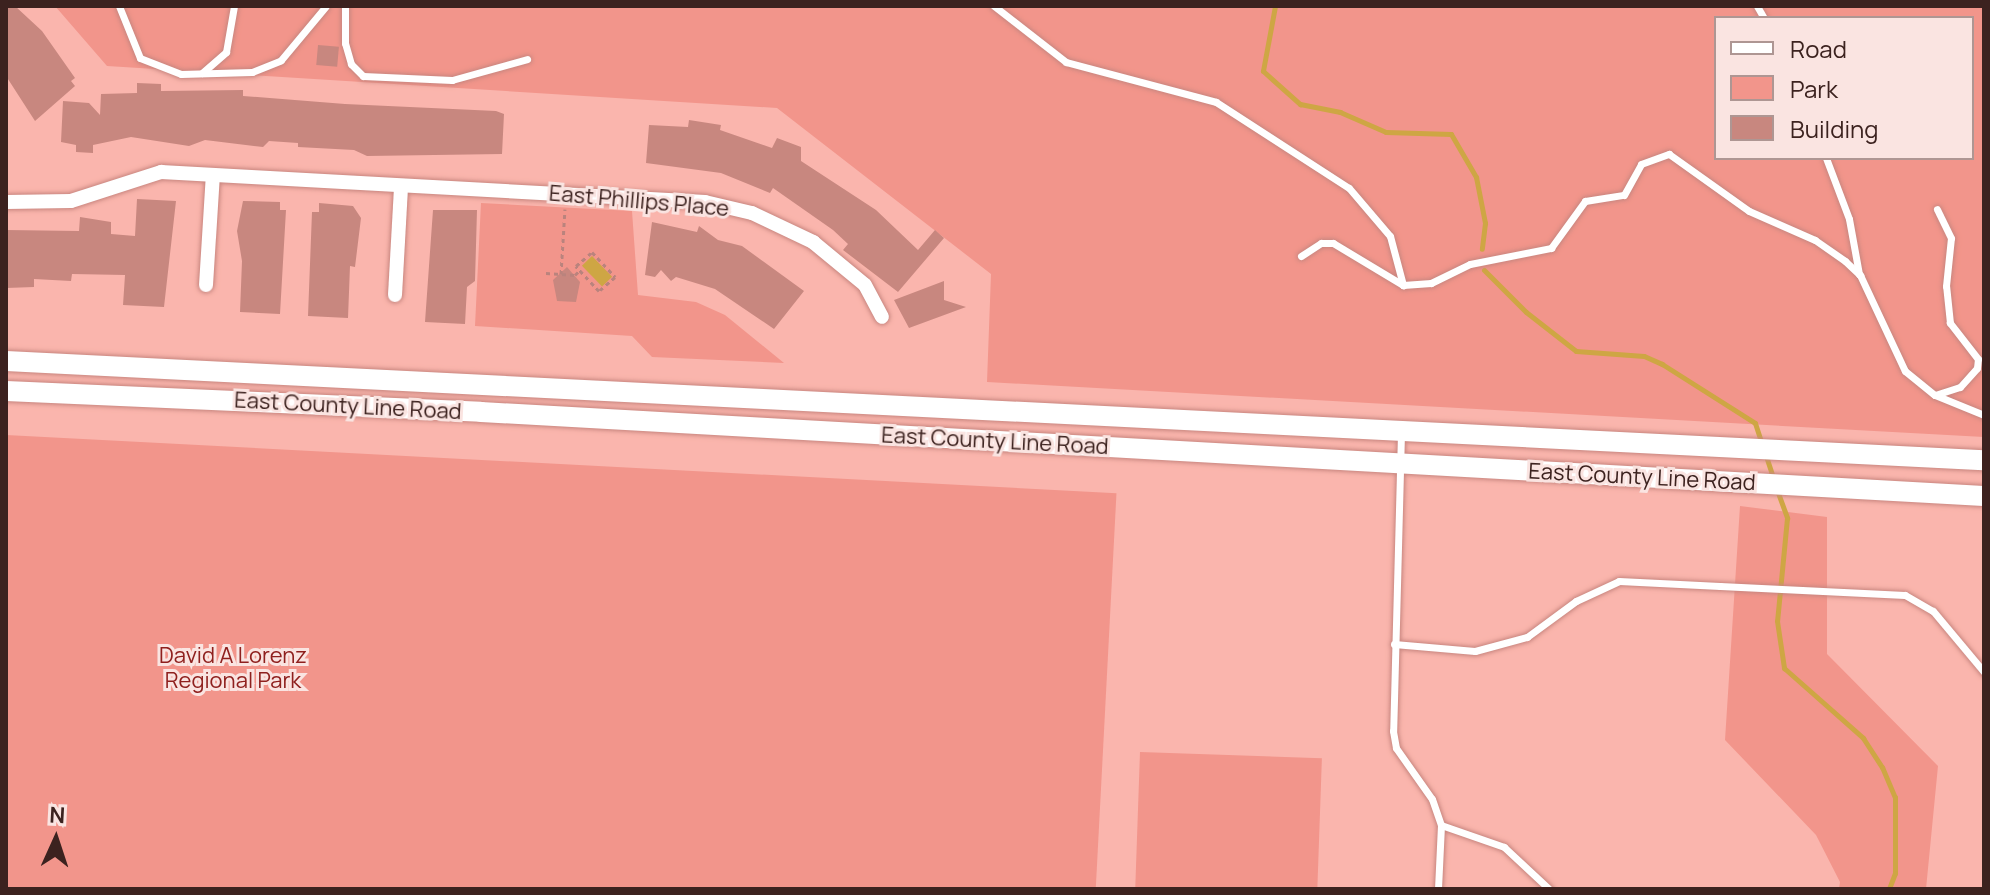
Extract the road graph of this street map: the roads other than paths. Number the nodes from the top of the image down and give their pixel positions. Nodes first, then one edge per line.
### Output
1 (119, 6) edge
2 (234, 6) edge
3 (326, 6) edge
4 (345, 6) edge
5 (994, 6) edge
6 (527, 59) dead end
7 (201, 74) junction
8 (1827, 160) edge
9 (213, 175) junction
10 (401, 187) junction
11 (6, 202) edge
12 (1937, 209) dead end
13 (1301, 256) dead end
14 (1860, 275) junction
15 (206, 285) dead end
16 (1403, 285) junction
17 (395, 295) dead end
18 (882, 317) dead end
19 (6, 361) edge
20 (6, 391) edge
21 (1935, 395) junction
22 (1984, 415) edge
23 (1401, 433) junction
24 (1984, 460) edge
25 (1401, 465) junction
26 (1984, 496) edge
27 (1394, 644) junction
28 (1984, 672) edge
29 (1441, 825) junction
30 (1438, 889) edge
31 (1549, 889) edge

1 - 7 lane
2 - 7 lane
3 - 7 lane
4 - 6 lane
5 - 16 lane
8 - 14 lane
9 - 10 street, East Phillips Place
9 - 11 street, East Phillips Place
9 - 15 street
10 - 17 street
10 - 18 street, East Phillips Place
12 - 21 lane
13 - 16 lane
14 - 16 lane
14 - 21 lane
19 - 23 main road, East County Line Road
20 - 25 main road, East County Line Road
21 - 22 lane
23 - 24 main road, East County Line Road
23 - 25 lane
25 - 26 main road, East County Line Road
25 - 27 lane
27 - 28 lane
27 - 29 lane
29 - 30 lane
29 - 31 lane

